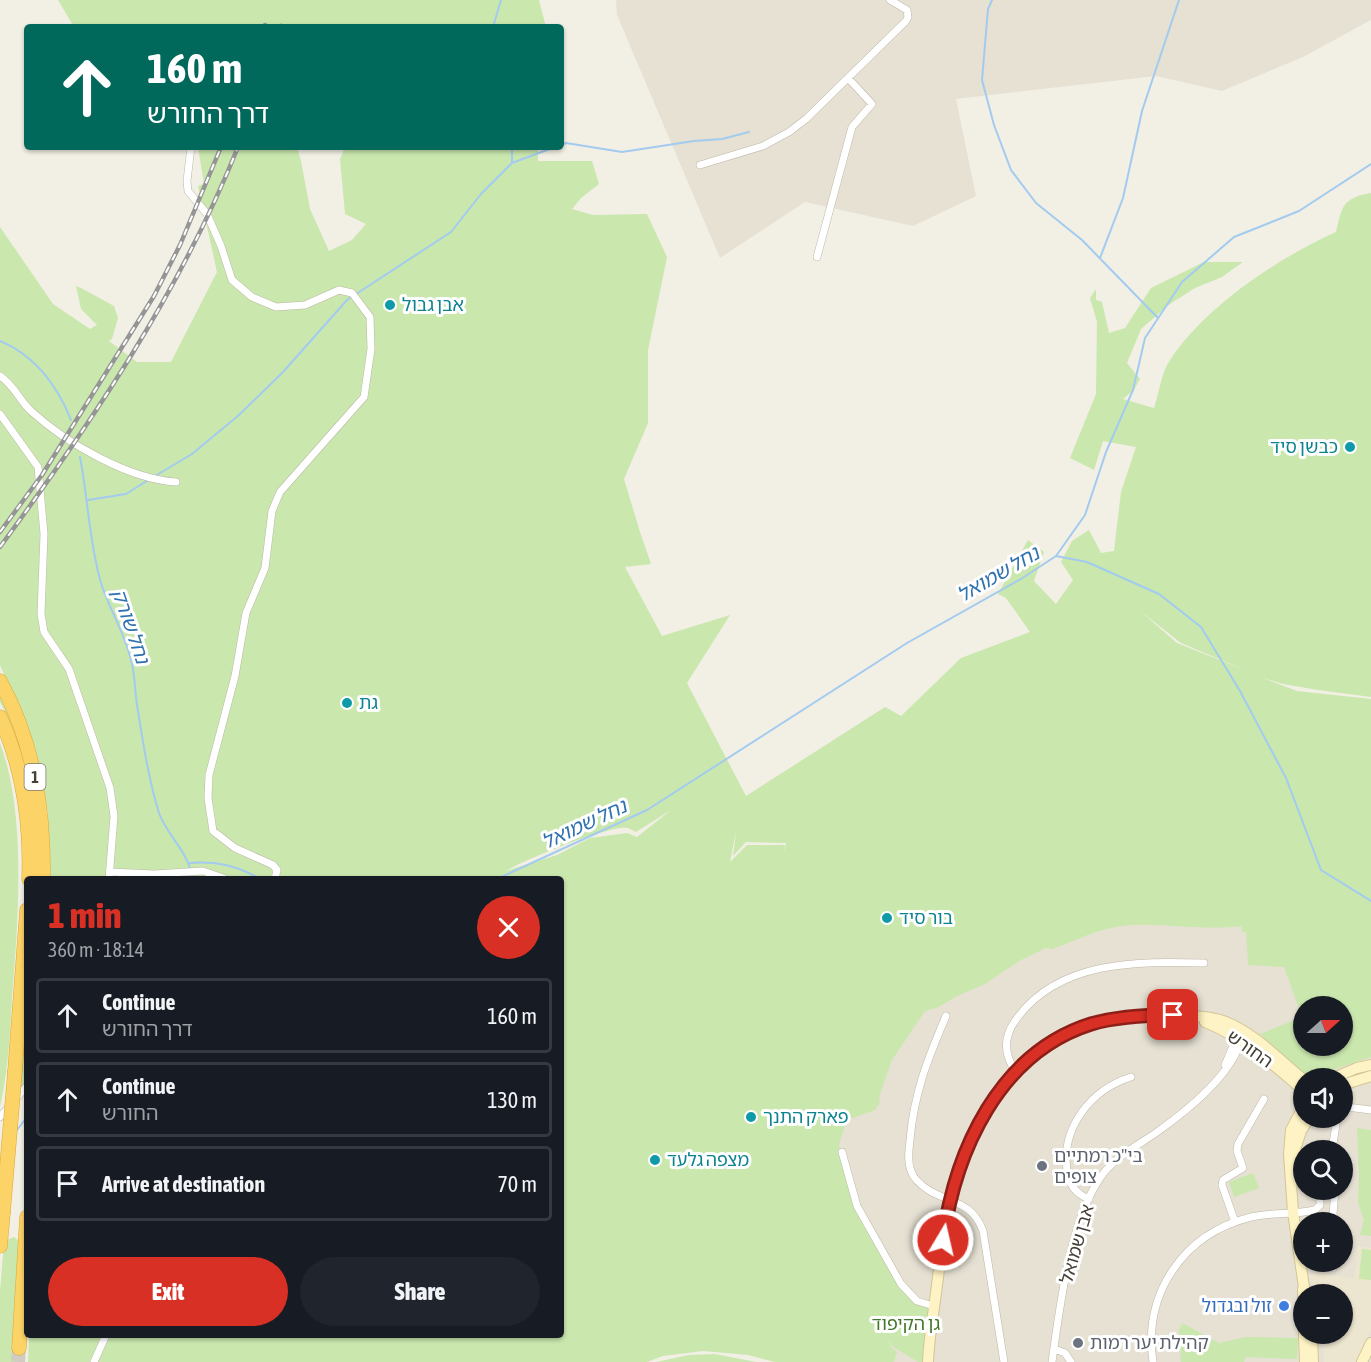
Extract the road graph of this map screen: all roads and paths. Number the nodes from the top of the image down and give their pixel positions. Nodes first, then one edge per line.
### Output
1 (890, 0) edge
2 (848, 78) junction
3 (191, 150) edge
4 (700, 165) dead end
5 (817, 256) dead end
6 (0, 376) edge
7 (0, 414) edge
8 (176, 482) dead end
9 (0, 681) edge
10 (0, 717) edge
11 (110, 875) edge
12 (29, 876) edge
13 (43, 876) edge
14 (217, 876) edge
15 (276, 876) edge
16 (24, 950) edge
17 (1204, 963) dead end
18 (946, 1016) dead end
19 (1240, 1036) junction
20 (1371, 1065) edge
21 (1353, 1070) edge
22 (1293, 1071) edge
23 (1016, 1072) junction
24 (1371, 1076) edge
25 (1131, 1077) dead end
26 (1293, 1082) edge
27 (1353, 1082) edge
28 (24, 1089) edge
29 (1264, 1099) dead end
30 (1353, 1108) edge
31 (1371, 1110) edge
32 (0, 1117) edge
33 (1293, 1126) edge
34 (1304, 1128) edge
35 (842, 1152) dead end
36 (1292, 1171) junction
37 (1089, 1199) junction
38 (949, 1200) junction
39 (1319, 1200) edge
40 (1293, 1212) junction
41 (1235, 1222) junction
42 (0, 1246) edge
43 (24, 1266) edge
44 (1301, 1272) edge
45 (1302, 1280) junction
46 (1302, 1284) edge
47 (1303, 1284) edge
48 (934, 1306) junction
49 (105, 1338) edge
50 (1371, 1343) edge
51 (1304, 1344) edge
52 (1312, 1344) edge
53 (19, 1348) tunnel mouth
54 (1054, 1349) junction
55 (94, 1362) edge
56 (928, 1362) edge
57 (1004, 1362) edge
58 (1052, 1362) edge
59 (1071, 1362) edge
60 (1153, 1362) edge
61 (1305, 1362) edge
62 (1313, 1362) edge
63 (1362, 1362) edge

1 - 2 street
2 - 4 street
2 - 5 street
3 - 15 street
6 - 8 street
7 - 11 street
9 - 13 highway, 1
10 - 12 highway, 1
11 - 14 street
16 - 42 highway, bridge
17 - 23 street
18 - 38 street
19 - 22 street, החורש
19 - 23 street, החורש
19 - 26 street, החורש
19 - 37 street, אבן שמואל
20 - 21 street
23 - 38 street, החורש
24 - 27 street
25 - 37 street
28 - 32 street
29 - 41 street
30 - 31 street
33 - 36 street
34 - 36 street
35 - 48 street
36 - 40 street
37 - 54 street, אבן שמואל
38 - 48 street
38 - 57 street
39 - 40 street
40 - 41 street
41 - 60 street
43 - 53 highway
44 - 45 street
45 - 46 street
45 - 47 street
48 - 56 street
49 - 55 street
50 - 63 street
51 - 61 street
52 - 62 street
54 - 58 street, אבן שמואל
54 - 59 street

